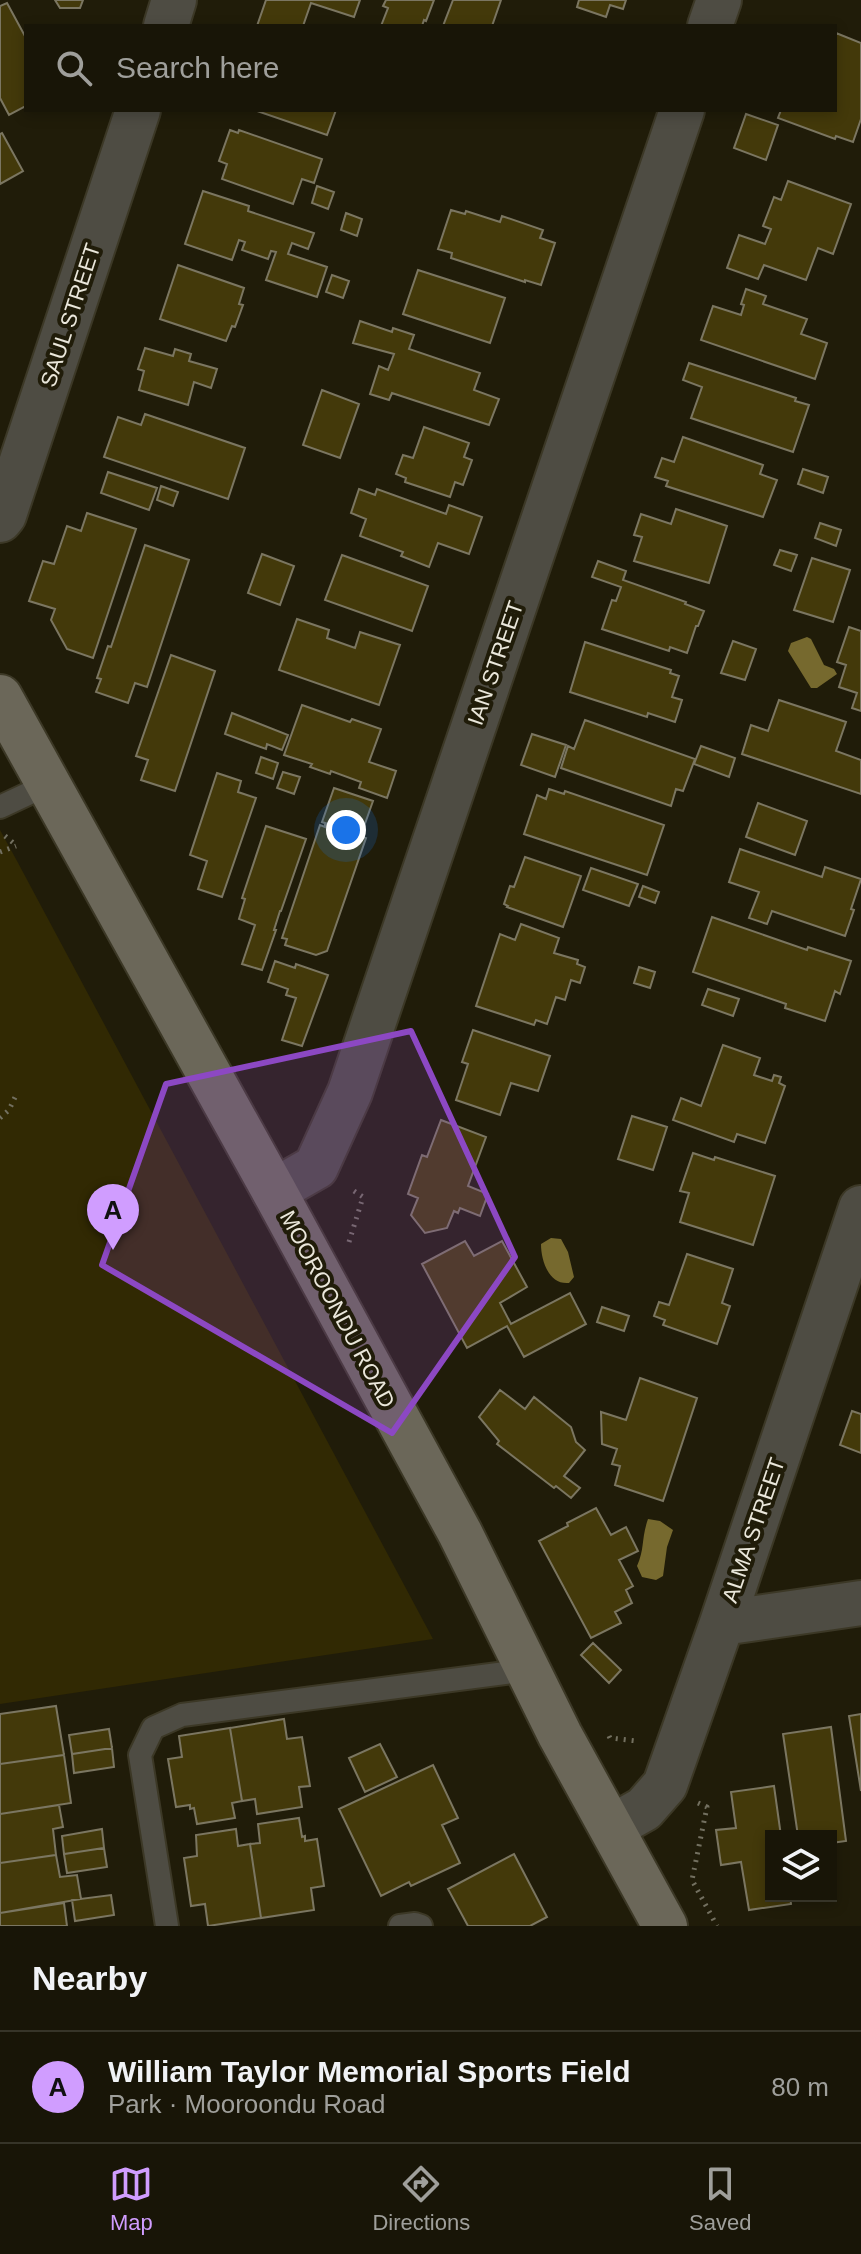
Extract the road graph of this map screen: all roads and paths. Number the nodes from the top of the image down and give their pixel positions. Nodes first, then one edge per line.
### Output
1 (174, 0) edge
2 (719, 0) edge
3 (167, 24) edge
4 (711, 24) edge
5 (137, 112) edge
6 (681, 112) edge
7 (0, 520) edge
8 (0, 697) edge
9 (49, 784) junction
10 (0, 807) edge
11 (17, 846) dead end
12 (0, 852) edge
13 (17, 1093) dead end
14 (0, 1118) edge
15 (316, 1167) junction
16 (274, 1191) junction
17 (861, 1208) edge
18 (356, 1254) dead end
19 (861, 1603) edge
20 (722, 1623) junction
21 (528, 1670) junction
22 (603, 1724) dead end
23 (665, 1785) junction
24 (612, 1827) junction
25 (167, 1926) edge
26 (400, 1926) edge
27 (421, 1926) edge
28 (665, 1926) edge
29 (717, 1926) edge

1 - 3 street
2 - 4 street
5 - 7 street, SAUL STREET
6 - 15 street, IAN STREET
8 - 9 street, MOOROONDU ROAD
9 - 10 lane
9 - 16 street, MOOROONDU ROAD
11 - 12 path
13 - 14 path
15 - 16 street
15 - 18 path
16 - 21 street, MOOROONDU ROAD
17 - 20 street, ALMA STREET
19 - 20 street
20 - 23 street, ALMA STREET
21 - 24 street, MOOROONDU ROAD
21 - 25 lane
22 - 23 path
23 - 24 street, ALMA STREET
23 - 29 path
24 - 28 street, MOOROONDU ROAD
26 - 27 lane

